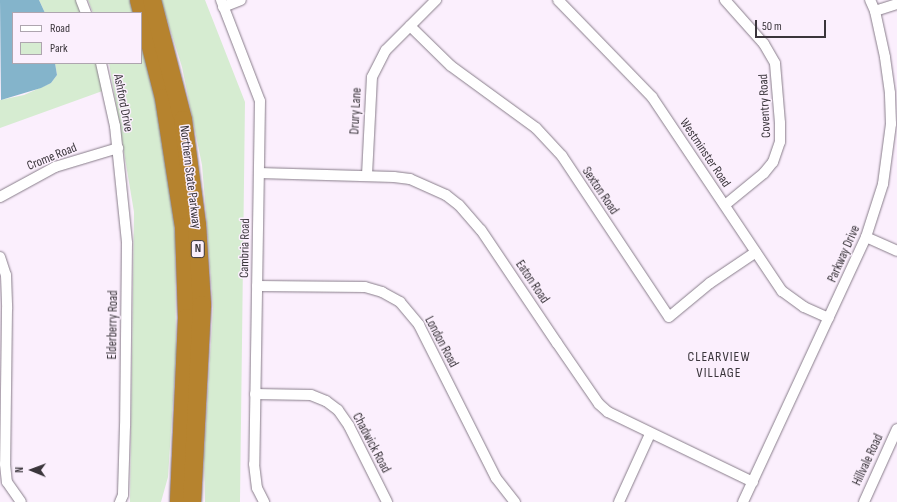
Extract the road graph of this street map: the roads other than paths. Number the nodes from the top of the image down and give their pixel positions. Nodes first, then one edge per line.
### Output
1 (81, 0) edge
2 (139, 0) edge
3 (152, 0) edge
4 (241, 0) edge
5 (436, 0) edge
6 (558, 0) edge
7 (725, 0) edge
8 (870, 0) edge
9 (222, 3) edge
10 (897, 4) edge
11 (875, 11) junction
12 (86, 12) edge
13 (410, 26) junction
14 (101, 64) edge
15 (894, 124) edge
16 (118, 148) junction
17 (259, 173) junction
18 (367, 176) junction
19 (0, 197) edge
20 (725, 205) junction
21 (866, 237) junction
22 (897, 251) edge
23 (756, 252) junction
24 (0, 257) edge
25 (257, 286) junction
26 (829, 318) junction
27 (255, 394) junction
28 (897, 429) edge
29 (650, 434) junction
30 (188, 448) junction
31 (753, 482) junction
32 (3, 483) edge
33 (21, 502) edge
34 (120, 502) edge
35 (168, 502) edge
36 (179, 502) edge
37 (192, 502) edge
38 (200, 502) edge
39 (264, 502) edge
40 (387, 502) edge
41 (515, 502) edge
42 (619, 502) edge
43 (744, 502) edge
44 (864, 502) edge

1 - 12 street
2 - 30 highway, Northern State Parkway / N
3 - 30 highway, Northern State Parkway / N
4 - 9 street
5 - 13 street, Drury Lane
6 - 20 street, Westminster Road
7 - 20 street, Coventry Road
8 - 11 street, Parkway Drive
9 - 17 street, Cambria Road
10 - 11 street
11 - 15 street, Parkway Drive
13 - 18 street, Drury Lane
13 - 23 street, Sexton Road
14 - 16 street, Ashford Drive
15 - 21 street, Parkway Drive
16 - 19 street, Crome Road
16 - 34 street, Elderberry Road
17 - 18 street, Eaton Road
17 - 25 street, Cambria Road
18 - 29 street, Eaton Road
20 - 23 street, Westminster Road
21 - 22 street
21 - 26 street, Parkway Drive
23 - 26 street, Westminster Road
24 - 32 street
25 - 27 street, Cambria Road
25 - 41 street, London Road
26 - 31 street, Parkway Drive
27 - 39 street, Cambria Road
27 - 40 street, Chadwick Road
28 - 44 street, Hillvale Road
29 - 31 street, Eaton Road
29 - 42 street
30 - 35 highway
30 - 36 highway, Northern State Parkway / N
30 - 37 highway, Northern State Parkway / N
30 - 38 highway
31 - 43 street, Parkway Drive
32 - 33 street

